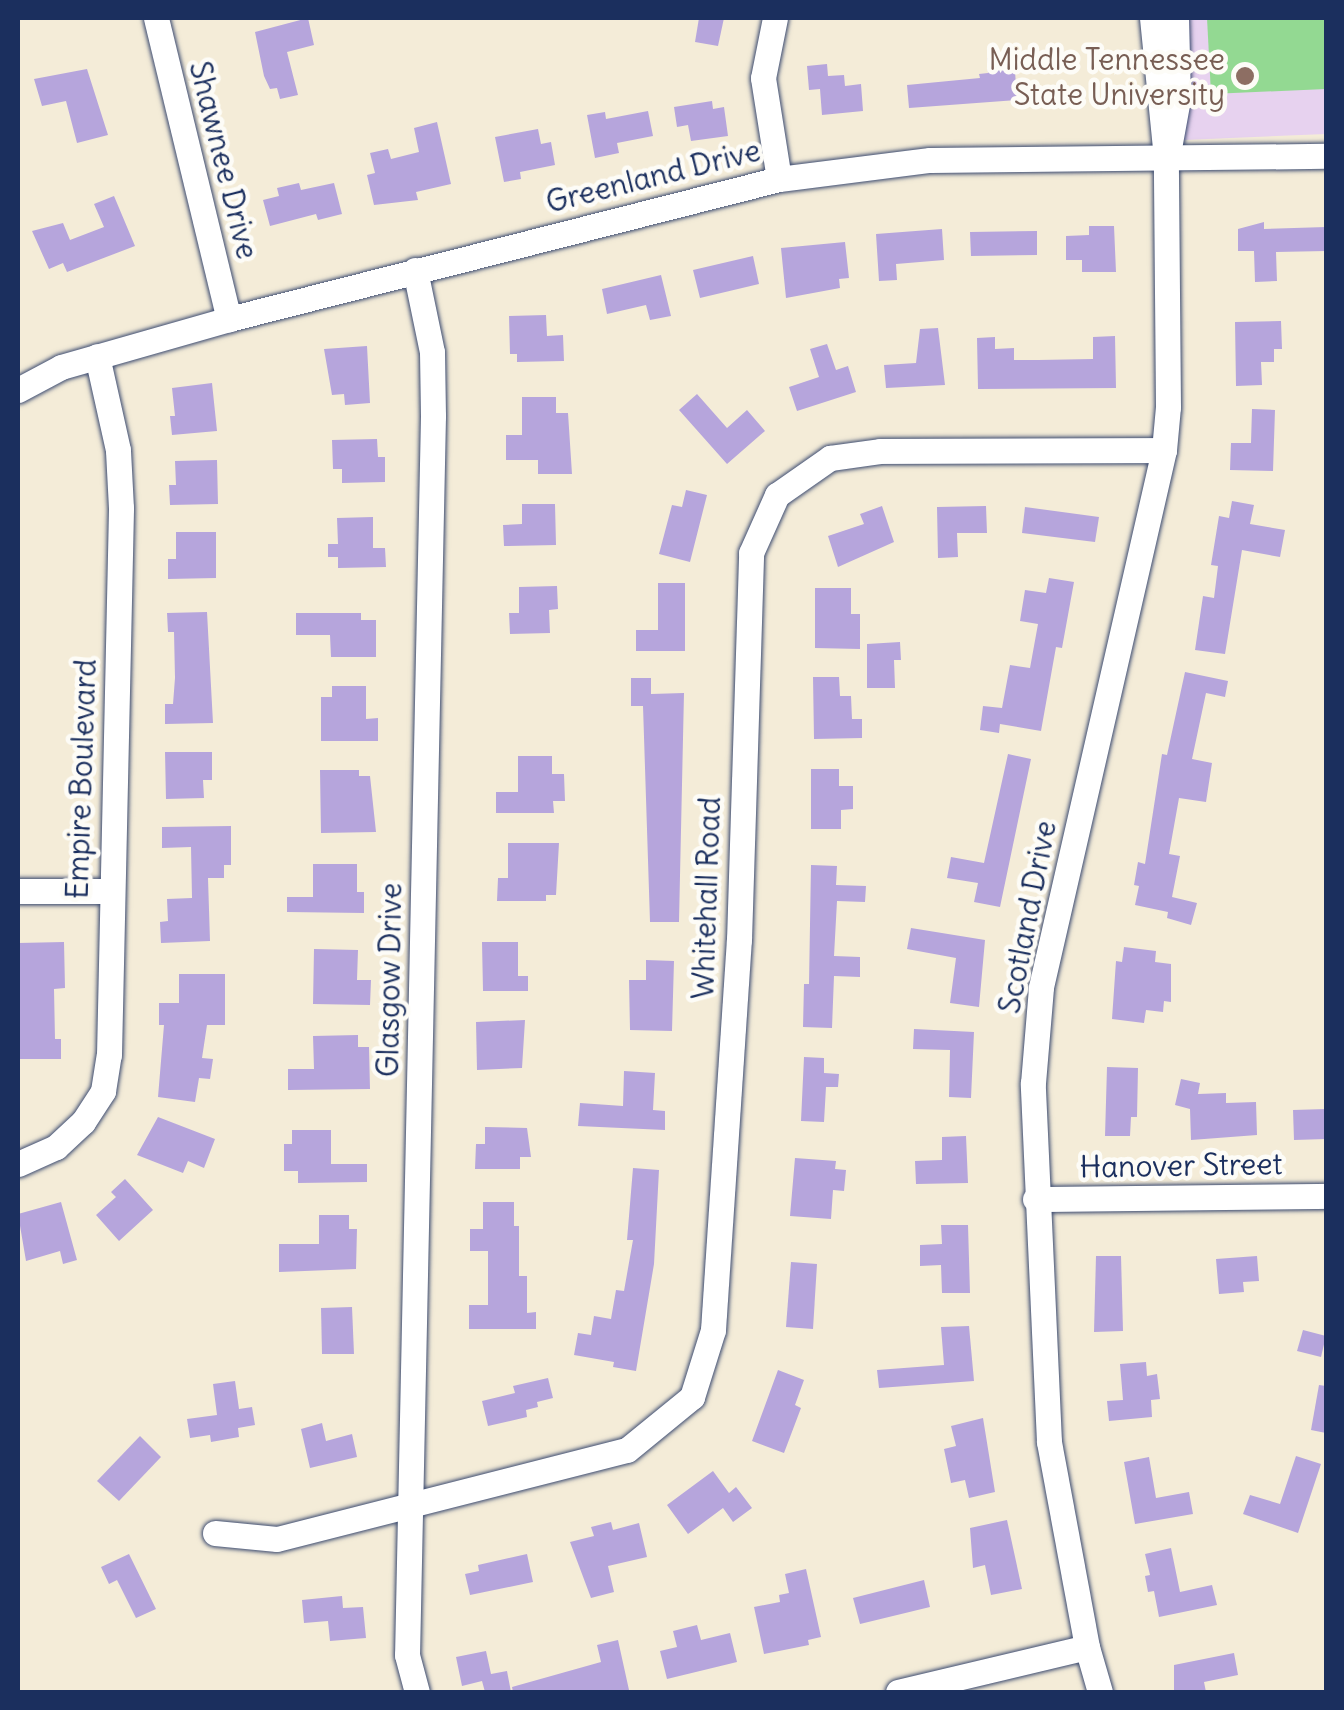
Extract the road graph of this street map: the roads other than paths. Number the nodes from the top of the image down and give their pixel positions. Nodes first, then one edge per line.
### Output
1 (156, 18) edge
2 (774, 18) edge
3 (1152, 18) edge
4 (1176, 18) edge
5 (1326, 156) edge
6 (1166, 158) junction
7 (779, 179) junction
8 (415, 270) junction
9 (229, 319) junction
10 (98, 356) junction
11 (18, 390) edge
12 (1164, 450) junction
13 (18, 891) edge
14 (110, 892) junction
15 (18, 1164) edge
16 (1326, 1196) edge
17 (1035, 1199) junction
18 (410, 1504) junction
19 (216, 1533) dead end
20 (1087, 1648) junction
21 (417, 1692) edge
22 (898, 1692) edge
23 (1100, 1692) edge

1 - 9 street, Shawnee Drive
2 - 7 street
3 - 6 street
4 - 6 street
5 - 6 street, Greenland Drive
6 - 7 street, Greenland Drive
6 - 12 street, Scotland Drive
7 - 8 street, Greenland Drive
8 - 9 street, Greenland Drive
8 - 18 street, Glasgow Drive
9 - 10 street, Greenland Drive
10 - 11 street, Greenland Drive
10 - 14 street, Empire Boulevard
12 - 17 street, Scotland Drive
12 - 18 street, Whitehall Road
13 - 14 street
14 - 15 street, Empire Boulevard
16 - 17 street, Hanover Street
17 - 20 street, Scotland Drive
18 - 19 street, Whitehall Road
18 - 21 street, Glasgow Drive
20 - 22 street
20 - 23 street, Scotland Drive

